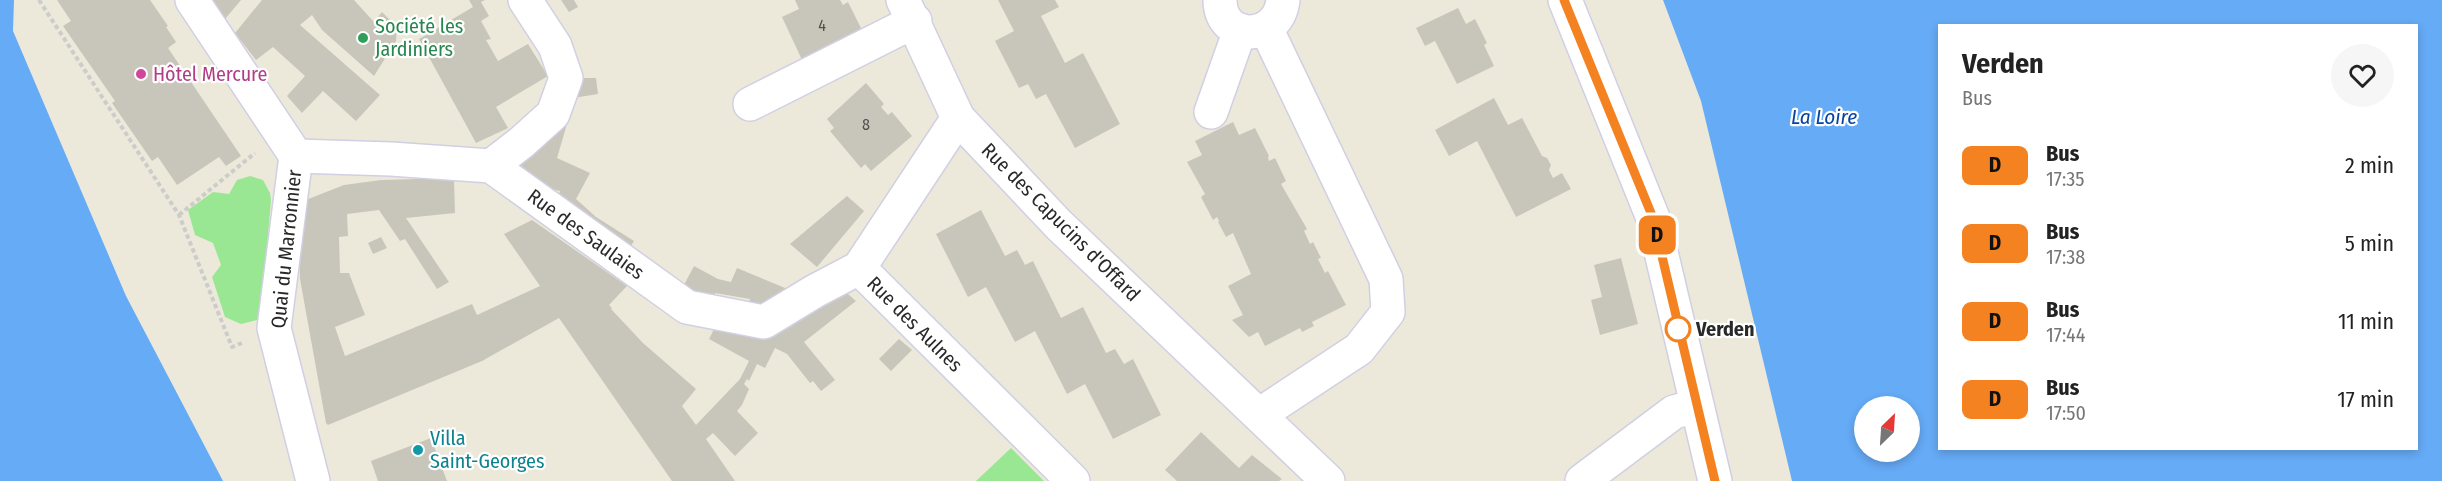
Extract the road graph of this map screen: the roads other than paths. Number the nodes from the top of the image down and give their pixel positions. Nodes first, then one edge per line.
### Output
1 (192, 0) edge
2 (525, 0) edge
3 (1220, 0) edge
4 (1283, 0) edge
5 (1564, 0) edge
6 (909, 10) edge
7 (1253, 29) junction
8 (750, 104) dead end
9 (1211, 112) dead end
10 (958, 118) junction
11 (296, 156) junction
12 (491, 166) junction
13 (859, 268) junction
14 (1696, 406) junction
15 (1259, 415) junction
16 (313, 481) edge
17 (1073, 481) edge
18 (1328, 481) edge
19 (1582, 481) edge
20 (1715, 481) edge

1 - 11 street
2 - 12 street
3 - 7 street
4 - 7 street
5 - 14 street
6 - 8 street
6 - 10 street, Rue des Capucins d'Offard
7 - 9 street
7 - 15 street
10 - 13 street, Rue des Aulnes
10 - 15 street, Rue des Capucins d'Offard
11 - 12 street
11 - 16 street, Quai du Marronnier
12 - 13 street, Rue des Saulaies
13 - 17 street, Rue des Aulnes
14 - 19 street
14 - 20 street
15 - 18 street, Rue des Capucins d'Offard

